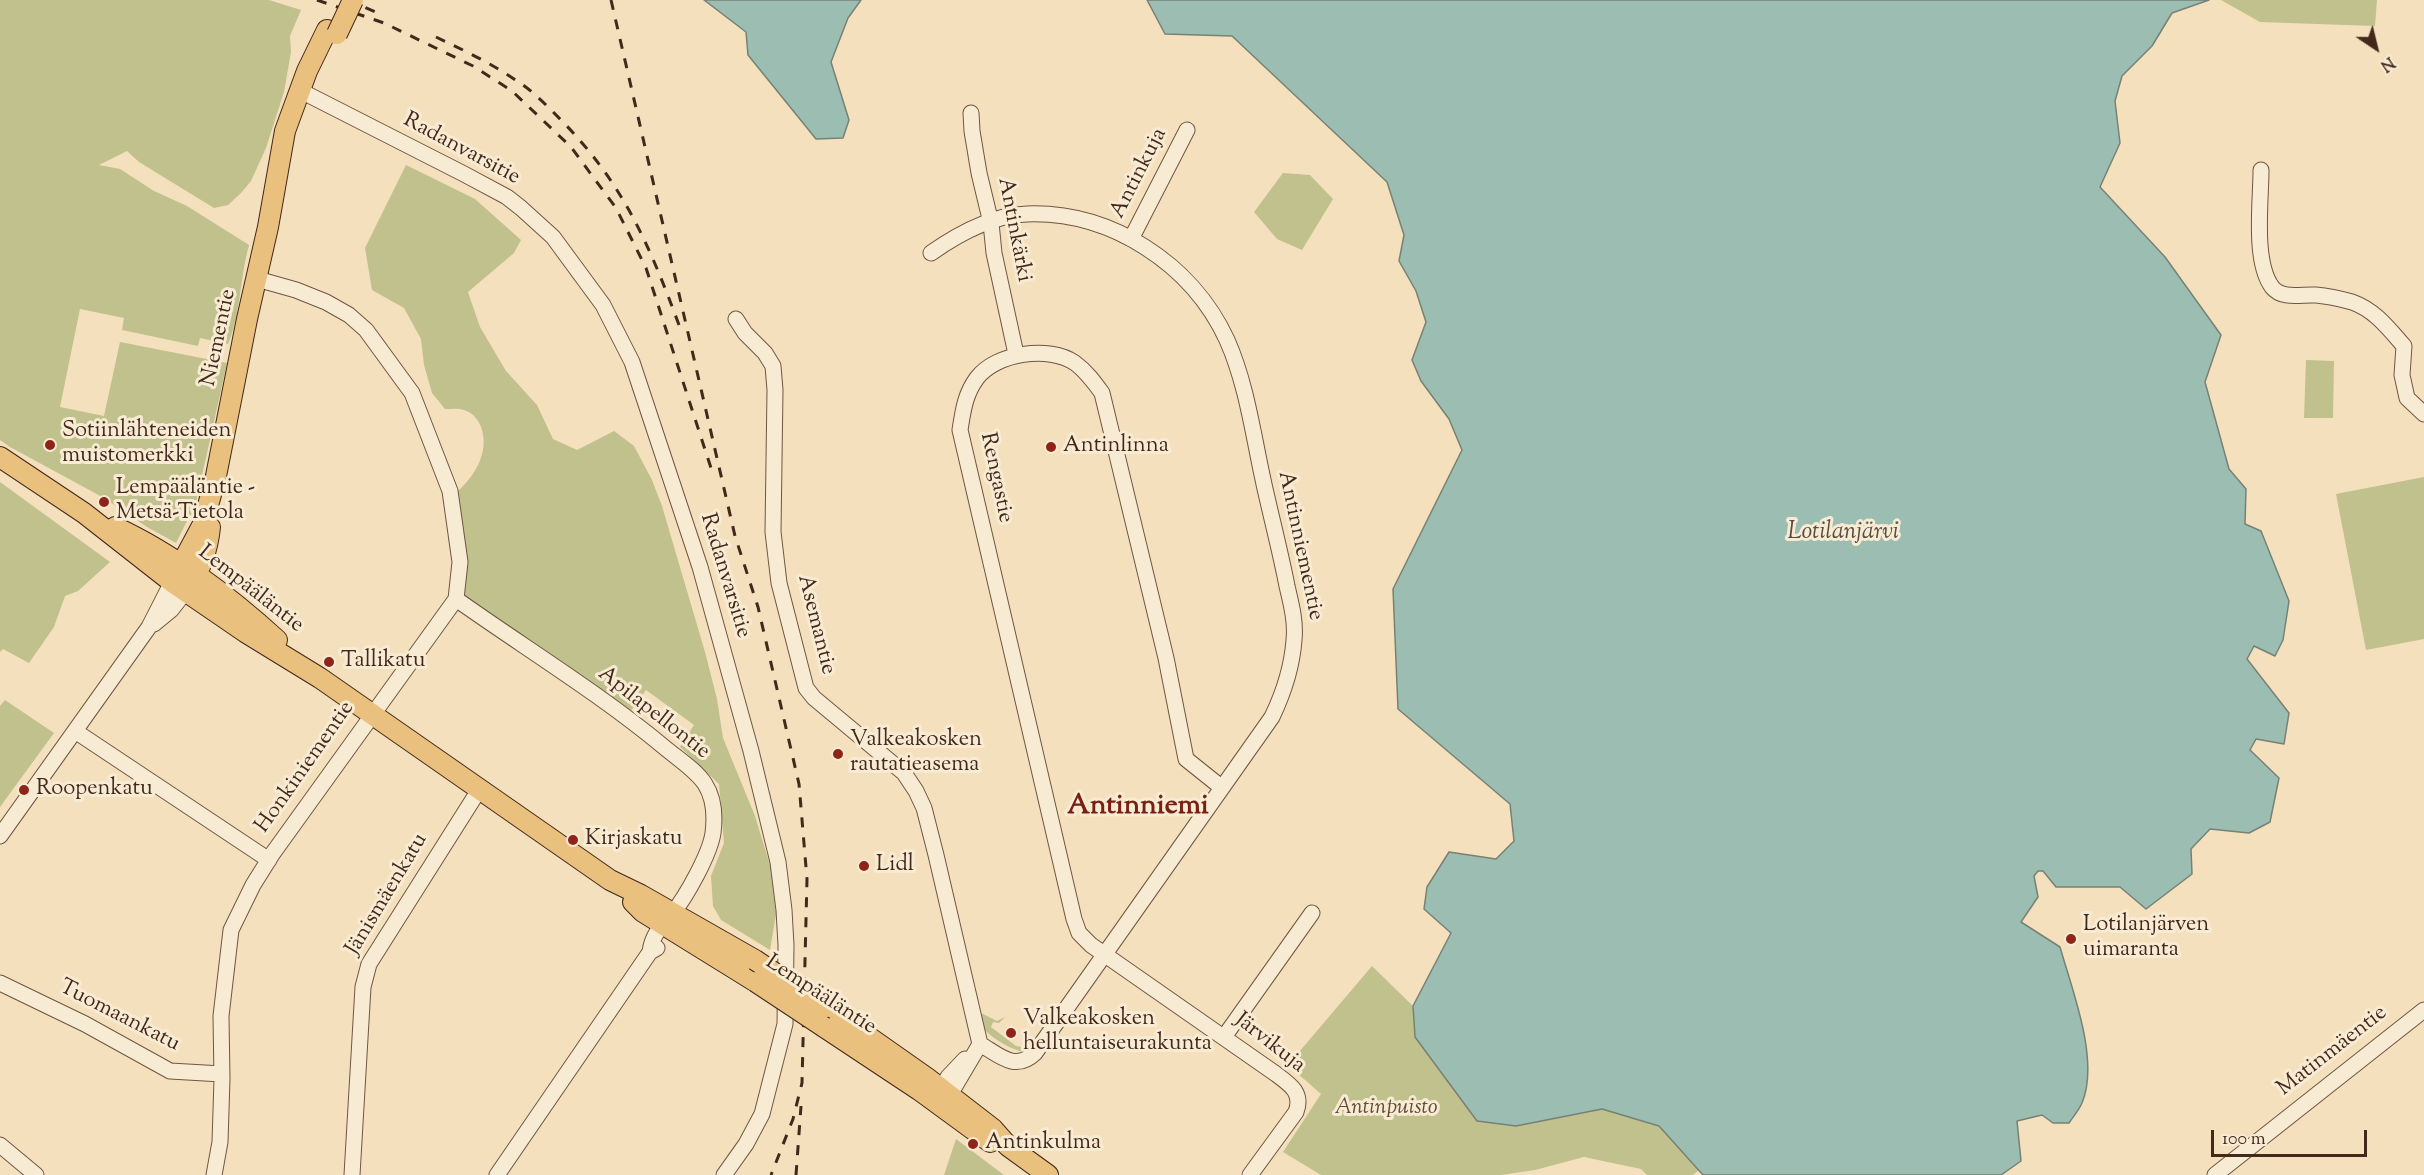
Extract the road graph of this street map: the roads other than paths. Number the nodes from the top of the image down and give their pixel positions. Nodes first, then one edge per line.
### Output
1 (341, 0) edge
2 (353, 0) edge
3 (332, 32) junction
4 (302, 99) junction
5 (971, 113) dead end
6 (1188, 130) dead end
7 (2261, 170) dead end
8 (991, 223) junction
9 (1131, 239) junction
10 (932, 253) dead end
11 (257, 279) junction
12 (736, 319) dead end
13 (1016, 354) junction
14 (2424, 414) edge
15 (0, 457) edge
16 (184, 579) junction
17 (456, 600) junction
18 (372, 715) junction
19 (75, 731) junction
20 (1221, 787) junction
21 (479, 790) junction
22 (0, 836) edge
23 (269, 860) junction
24 (1312, 913) dead end
25 (668, 922) junction
26 (1105, 955) junction
27 (0, 983) edge
28 (2424, 1010) edge
29 (1224, 1037) junction
30 (980, 1044) junction
31 (222, 1074) junction
32 (944, 1097) junction
33 (0, 1145) edge
34 (2219, 1174) edge
35 (36, 1175) edge
36 (214, 1175) edge
37 (352, 1175) edge
38 (497, 1175) edge
39 (724, 1175) edge
40 (1048, 1175) edge
41 (1250, 1175) edge

1 - 3 main road, Niementie
2 - 3 main road, Niementie, bridge
3 - 4 main road, Niementie
4 - 11 main road, Niementie
4 - 39 street, Radanvarsitie
5 - 8 street, Antinkärki
6 - 9 street, Antinkuja
7 - 14 street
8 - 9 street, Antinniementie
8 - 10 street, Antinniementie
8 - 13 street, Antinkärki
9 - 20 street, Antinniementie
11 - 16 main road, Niementie
11 - 17 street
12 - 30 street, Asemantie
13 - 20 street, Rengastie
13 - 26 street, Rengastie
15 - 16 main road, Lempääläntie
16 - 18 main road, Lempääläntie
16 - 19 street
17 - 18 street, Honkiniementie
17 - 25 street, Apilapellontie
18 - 21 main road, Lempääläntie
18 - 23 street, Honkiniementie
19 - 22 street
19 - 23 street
20 - 26 street, Antinniementie
21 - 25 main road, Lempääläntie
21 - 37 street, Jänismäenkatu
23 - 31 street, Honkiniementie
24 - 29 street
25 - 32 main road, Lempääläntie, bridge
25 - 32 main road, Lempääläntie, bridge
25 - 38 street
26 - 29 street, Järvikuja
26 - 30 street, Antinniementie
27 - 31 street, Tuomaankatu
28 - 34 street, Matinmäentie
29 - 41 street, Järvikuja
30 - 32 street
31 - 36 street, Honkiniementie
32 - 40 main road, Lempääläntie
33 - 35 street

